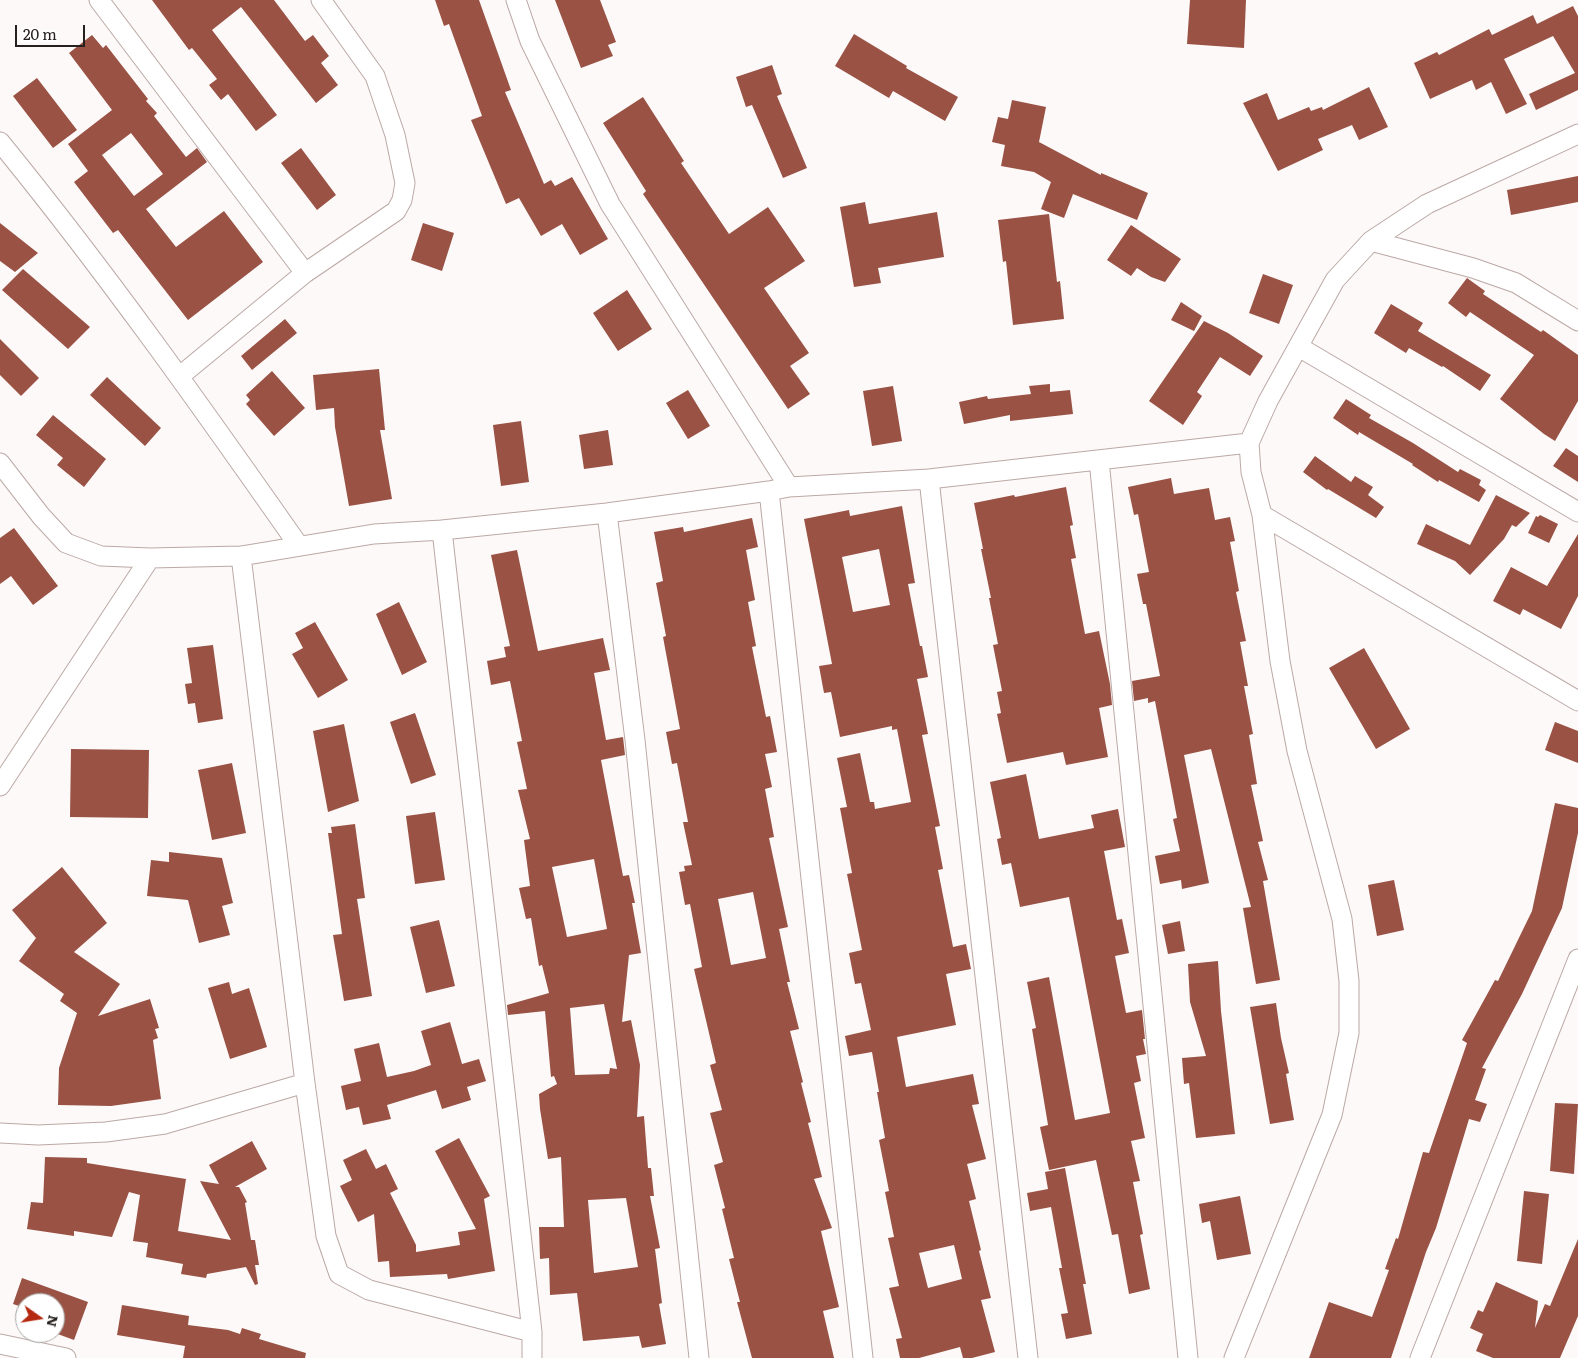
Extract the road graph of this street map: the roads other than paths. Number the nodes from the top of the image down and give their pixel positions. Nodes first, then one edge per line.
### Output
1 (99, 0) edge
2 (321, 0) edge
3 (516, 0) edge
4 (1578, 134) edge
5 (0, 142) edge
6 (1372, 241) junction
7 (305, 273) junction
8 (1578, 321) edge
9 (1299, 347) junction
10 (180, 376) junction
11 (1249, 443) junction
12 (1099, 460) junction
13 (0, 463) edge
14 (929, 479) junction
15 (789, 487) junction
16 (769, 492) junction
17 (1578, 512) edge
18 (607, 513) junction
19 (1262, 515) junction
20 (442, 530) junction
21 (299, 546) junction
22 (241, 556) junction
23 (150, 558) junction
24 (1578, 700) edge
25 (0, 786) edge
26 (1578, 959) edge
27 (305, 1083) junction
28 (0, 1133) edge
29 (532, 1332) junction
30 (0, 1344) edge
31 (66, 1358) edge
32 (532, 1358) edge
33 (699, 1358) edge
34 (863, 1358) edge
35 (1028, 1358) edge
36 (1188, 1358) edge
37 (1234, 1358) edge
38 (1420, 1358) edge

1 - 7 street
2 - 7 street
3 - 15 street
4 - 6 street
5 - 10 street
6 - 8 street
6 - 9 street
7 - 10 street
9 - 11 street
9 - 17 street
10 - 21 street
11 - 12 street
11 - 19 street
12 - 14 street
12 - 36 street
13 - 23 street
14 - 15 street
14 - 35 street
15 - 16 street
16 - 18 street
16 - 34 street
18 - 20 street
18 - 33 street
19 - 24 street
19 - 37 street
20 - 21 street
20 - 29 street
21 - 22 street
22 - 23 street
22 - 27 street
23 - 25 street
26 - 38 street
27 - 28 street
27 - 29 street
29 - 32 street
30 - 31 street

